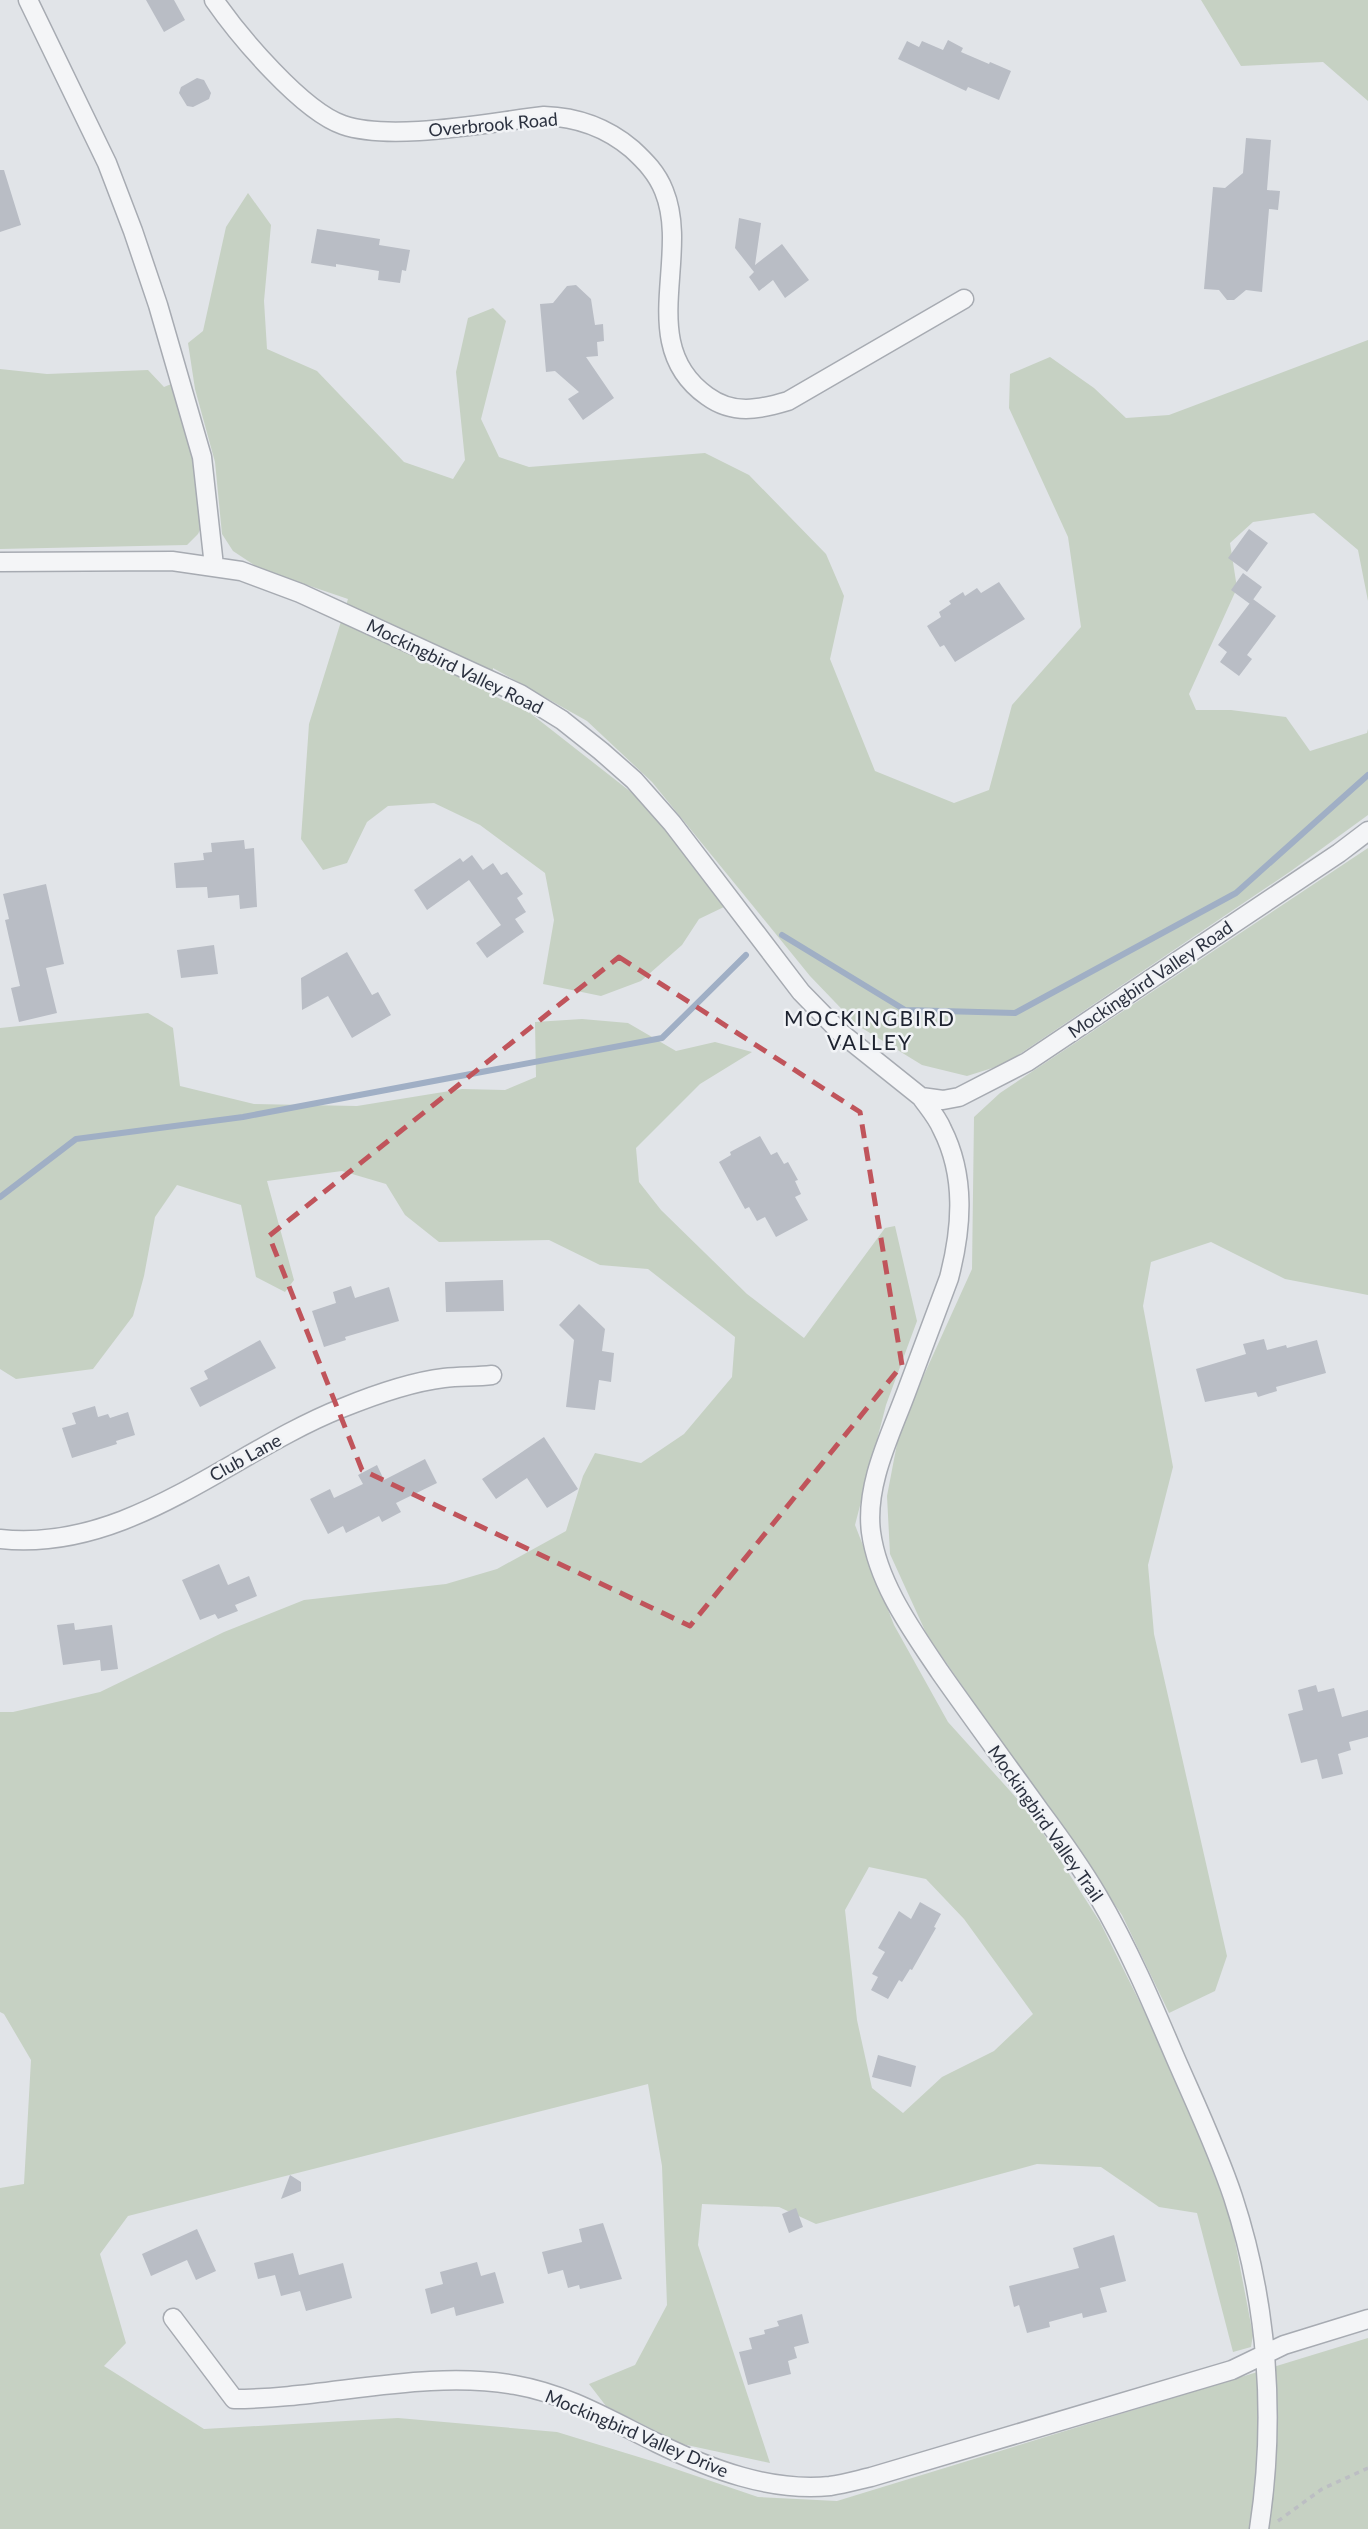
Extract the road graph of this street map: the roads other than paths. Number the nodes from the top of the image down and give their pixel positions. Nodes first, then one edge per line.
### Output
1 (28, 0) edge
2 (214, 0) edge
3 (964, 299) dead end
4 (0, 562) edge
5 (214, 566) junction
6 (1368, 831) edge
7 (921, 1097) junction
8 (939, 1303) joint
9 (492, 1375) dead end
10 (0, 1539) edge
11 (173, 2318) dead end
12 (1368, 2319) edge
13 (1264, 2355) junction
14 (1259, 2529) edge

1 - 5 street
2 - 3 street, Overbrook Road
4 - 5 street, Mockingbird Valley Road
5 - 7 street, Mockingbird Valley Road
6 - 7 street, Mockingbird Valley Road
7 - 8 street, Mockingbird Valley Road
8 - 13 street, Mockingbird Valley Trail
9 - 10 street, Club Lane
11 - 13 street, Mockingbird Valley Drive
12 - 13 street, Mockingbird Valley Drive
13 - 14 street, Mockingbird Valley Trail

